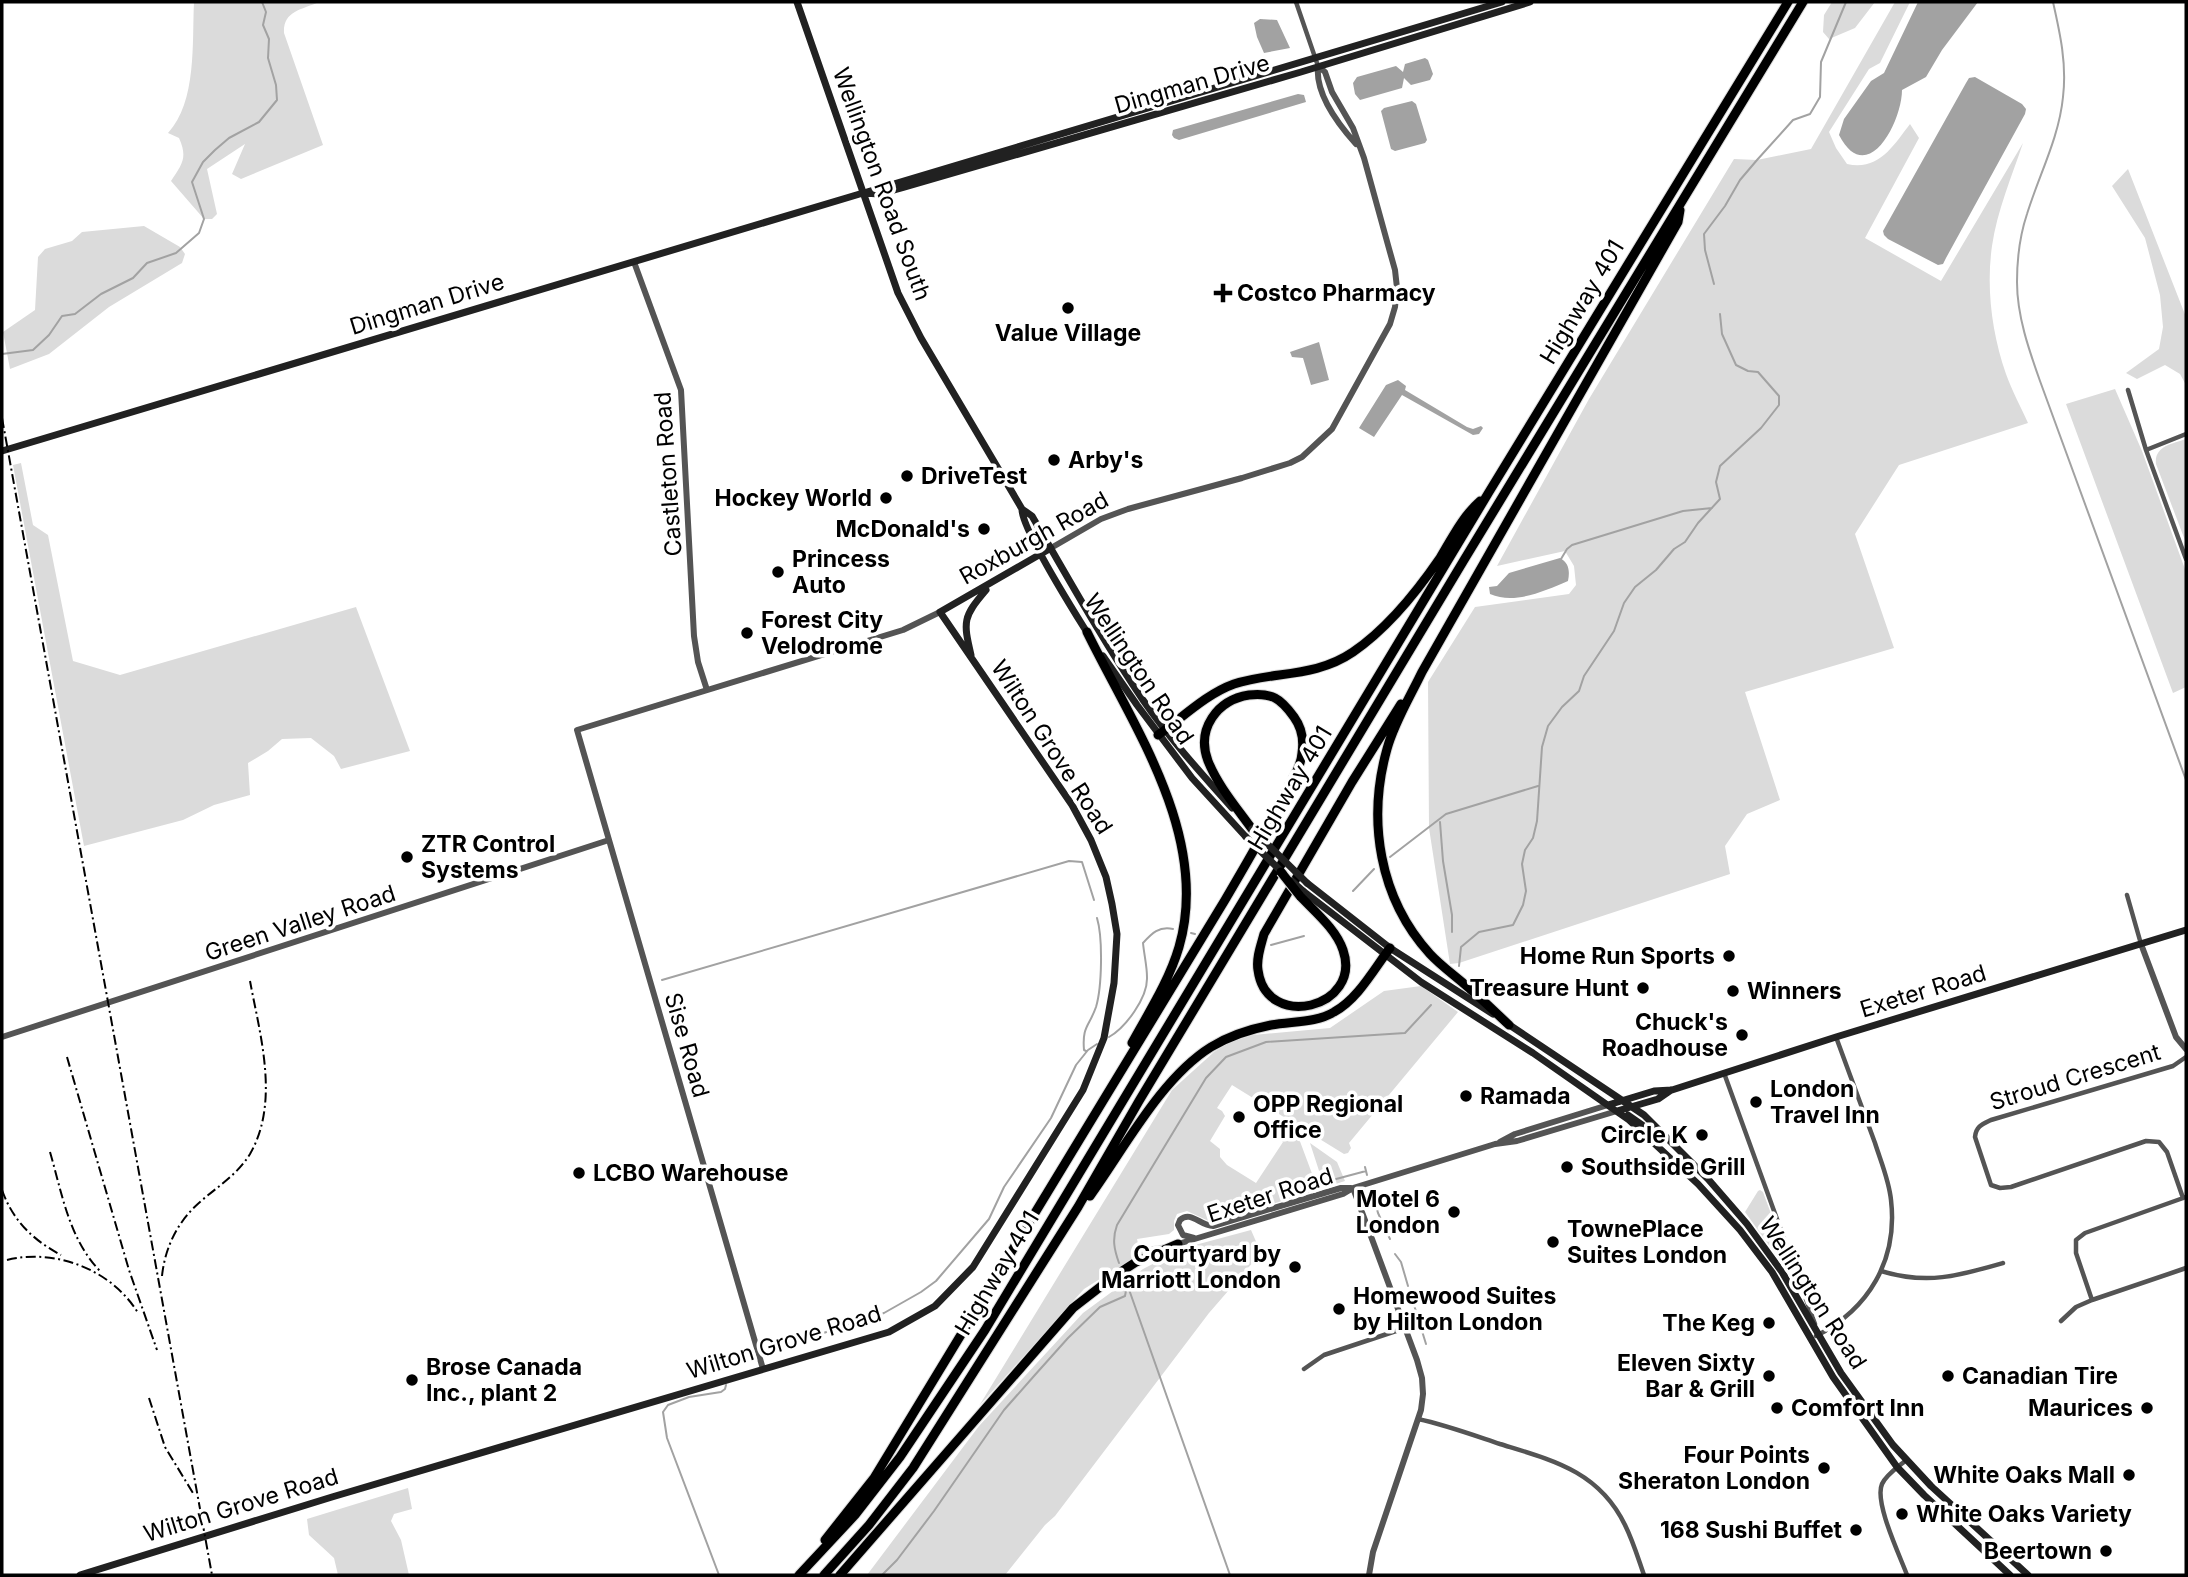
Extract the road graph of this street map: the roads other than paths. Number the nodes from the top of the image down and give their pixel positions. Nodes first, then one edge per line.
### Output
1 (797, 2) edge
2 (1296, 2) edge
3 (1502, 2) edge
4 (1530, 2) edge
5 (1788, 2) edge
6 (1803, 2) edge
7 (1316, 62) junction
8 (863, 193) junction
9 (1681, 206) junction
10 (634, 262) junction
11 (2128, 390) dead end
12 (2186, 434) edge
13 (2146, 450) junction
14 (2, 451) edge
15 (1489, 492) junction
16 (1022, 509) junction
17 (1051, 548) junction
18 (1041, 554) junction
19 (2186, 559) edge
20 (991, 584) junction
21 (940, 612) junction
22 (1087, 632) junction
23 (972, 659) junction
24 (1422, 671) junction
25 (707, 690) junction
26 (577, 730) joint
27 (1162, 732) junction
28 (1249, 833) junction
29 (609, 840) junction
30 (1281, 872) joint
31 (1304, 890) junction
32 (2127, 895) dead end
33 (2186, 930) edge
34 (2141, 944) junction
35 (1388, 952) junction
36 (1509, 1024) junction
37 (2, 1037) edge
38 (1836, 1037) junction
39 (2186, 1049) edge
40 (2186, 1057) edge
41 (1724, 1073) junction
42 (1113, 1085) junction
43 (1672, 1090) junction
44 (1624, 1101) junction
45 (1608, 1105) junction
46 (1632, 1107) junction
47 (1618, 1111) junction
48 (1495, 1144) junction
49 (1682, 1152) junction
50 (1353, 1188) junction
51 (2185, 1198) edge
52 (1078, 1207) junction
53 (1198, 1238) junction
54 (1178, 1244) joint
55 (2003, 1263) dead end
56 (2186, 1268) edge
57 (1881, 1271) junction
58 (2092, 1300) junction
59 (2061, 1321) dead end
60 (1405, 1328) junction
61 (1819, 1334) junction
62 (1811, 1339) junction
63 (763, 1369) junction
64 (1304, 1369) dead end
65 (1418, 1419) junction
66 (1905, 1461) junction
67 (1897, 1467) junction
68 (820, 1553) junction
69 (80, 1575) edge
70 (799, 1575) edge
71 (824, 1575) edge
72 (840, 1575) edge
73 (1369, 1575) edge
74 (1644, 1575) edge
75 (1907, 1575) edge
76 (2010, 1575) edge
77 (2028, 1575) edge

1 - 8 main road, Wellington Road South
2 - 7 street
3 - 7 main road, Dingman Drive
4 - 7 main road, Dingman Drive
5 - 15 highway, Highway 401
6 - 9 highway, Highway 401
7 - 8 main road, Dingman Drive
7 - 17 street, Roxburgh Road
8 - 10 main road, Dingman Drive
8 - 16 main road, Wellington Road South
9 - 24 highway
9 - 52 highway, Highway 401
10 - 14 main road, Dingman Drive
10 - 25 street, Castleton Road
11 - 13 street
12 - 13 street
13 - 19 street
15 - 27 highway
15 - 68 highway, Highway 401
16 - 17 main road, Wellington Road South
16 - 18 main road, Wellington Road
17 - 18 main road, Roxburgh Road
17 - 27 main road, Wellington Road South
18 - 20 main road, Roxburgh Road
18 - 22 main road, Wellington Road
20 - 21 main road, Roxburgh Road
20 - 23 main road
21 - 23 main road, Wilton Grove Road
21 - 25 street, Roxburgh Road
22 - 27 main road, Wellington Road
22 - 42 highway
23 - 63 main road, Wilton Grove Road
24 - 31 highway
24 - 36 highway
25 - 26 street, Roxburgh Road
26 - 29 street, Sise Road
27 - 28 main road, Wellington Road South
28 - 30 main road, Wellington Road South, bridge
28 - 31 main road, Wellington Road South, bridge
28 - 42 highway
29 - 37 street, Green Valley Road
29 - 63 street, Sise Road
30 - 31 highway, bridge
31 - 35 main road, Wellington Road
32 - 34 street
33 - 34 main road, Exeter Road
34 - 38 main road, Exeter Road
34 - 39 street
35 - 36 main road, Wellington Road
35 - 45 main road, Wellington Road
35 - 52 highway
36 - 44 main road, Wellington Road
38 - 41 main road, Exeter Road
38 - 57 street
40 - 51 street, Stroud Crescent
41 - 43 main road, Exeter Road
41 - 61 street
42 - 68 highway
43 - 44 main road, Exeter Road
43 - 46 main road, Exeter Road
44 - 45 main road, Exeter Road
44 - 46 main road, Wellington Road
45 - 47 main road, Wellington Road
45 - 48 street, Exeter Road
46 - 47 main road, Exeter Road
46 - 49 main road, Wellington Road
47 - 48 street, Exeter Road
47 - 49 main road
47 - 62 main road, Wellington Road
48 - 50 street, Exeter Road
49 - 61 main road, Wellington Road
50 - 53 street, Exeter Road
50 - 53 street, Exeter Road
50 - 60 street
51 - 58 street
52 - 71 highway, Highway 401
53 - 54 street, Exeter Road
54 - 72 highway
55 - 57 street
56 - 58 street
57 - 61 street
58 - 59 street
60 - 64 street
60 - 65 street
61 - 62 street
61 - 66 main road, Wellington Road
62 - 67 main road, Wellington Road
63 - 69 main road, Wilton Grove Road
65 - 73 street
65 - 74 street
66 - 67 street
66 - 77 main road, Wellington Road
67 - 75 street
67 - 76 main road, Wellington Road
68 - 70 highway, Highway 401

